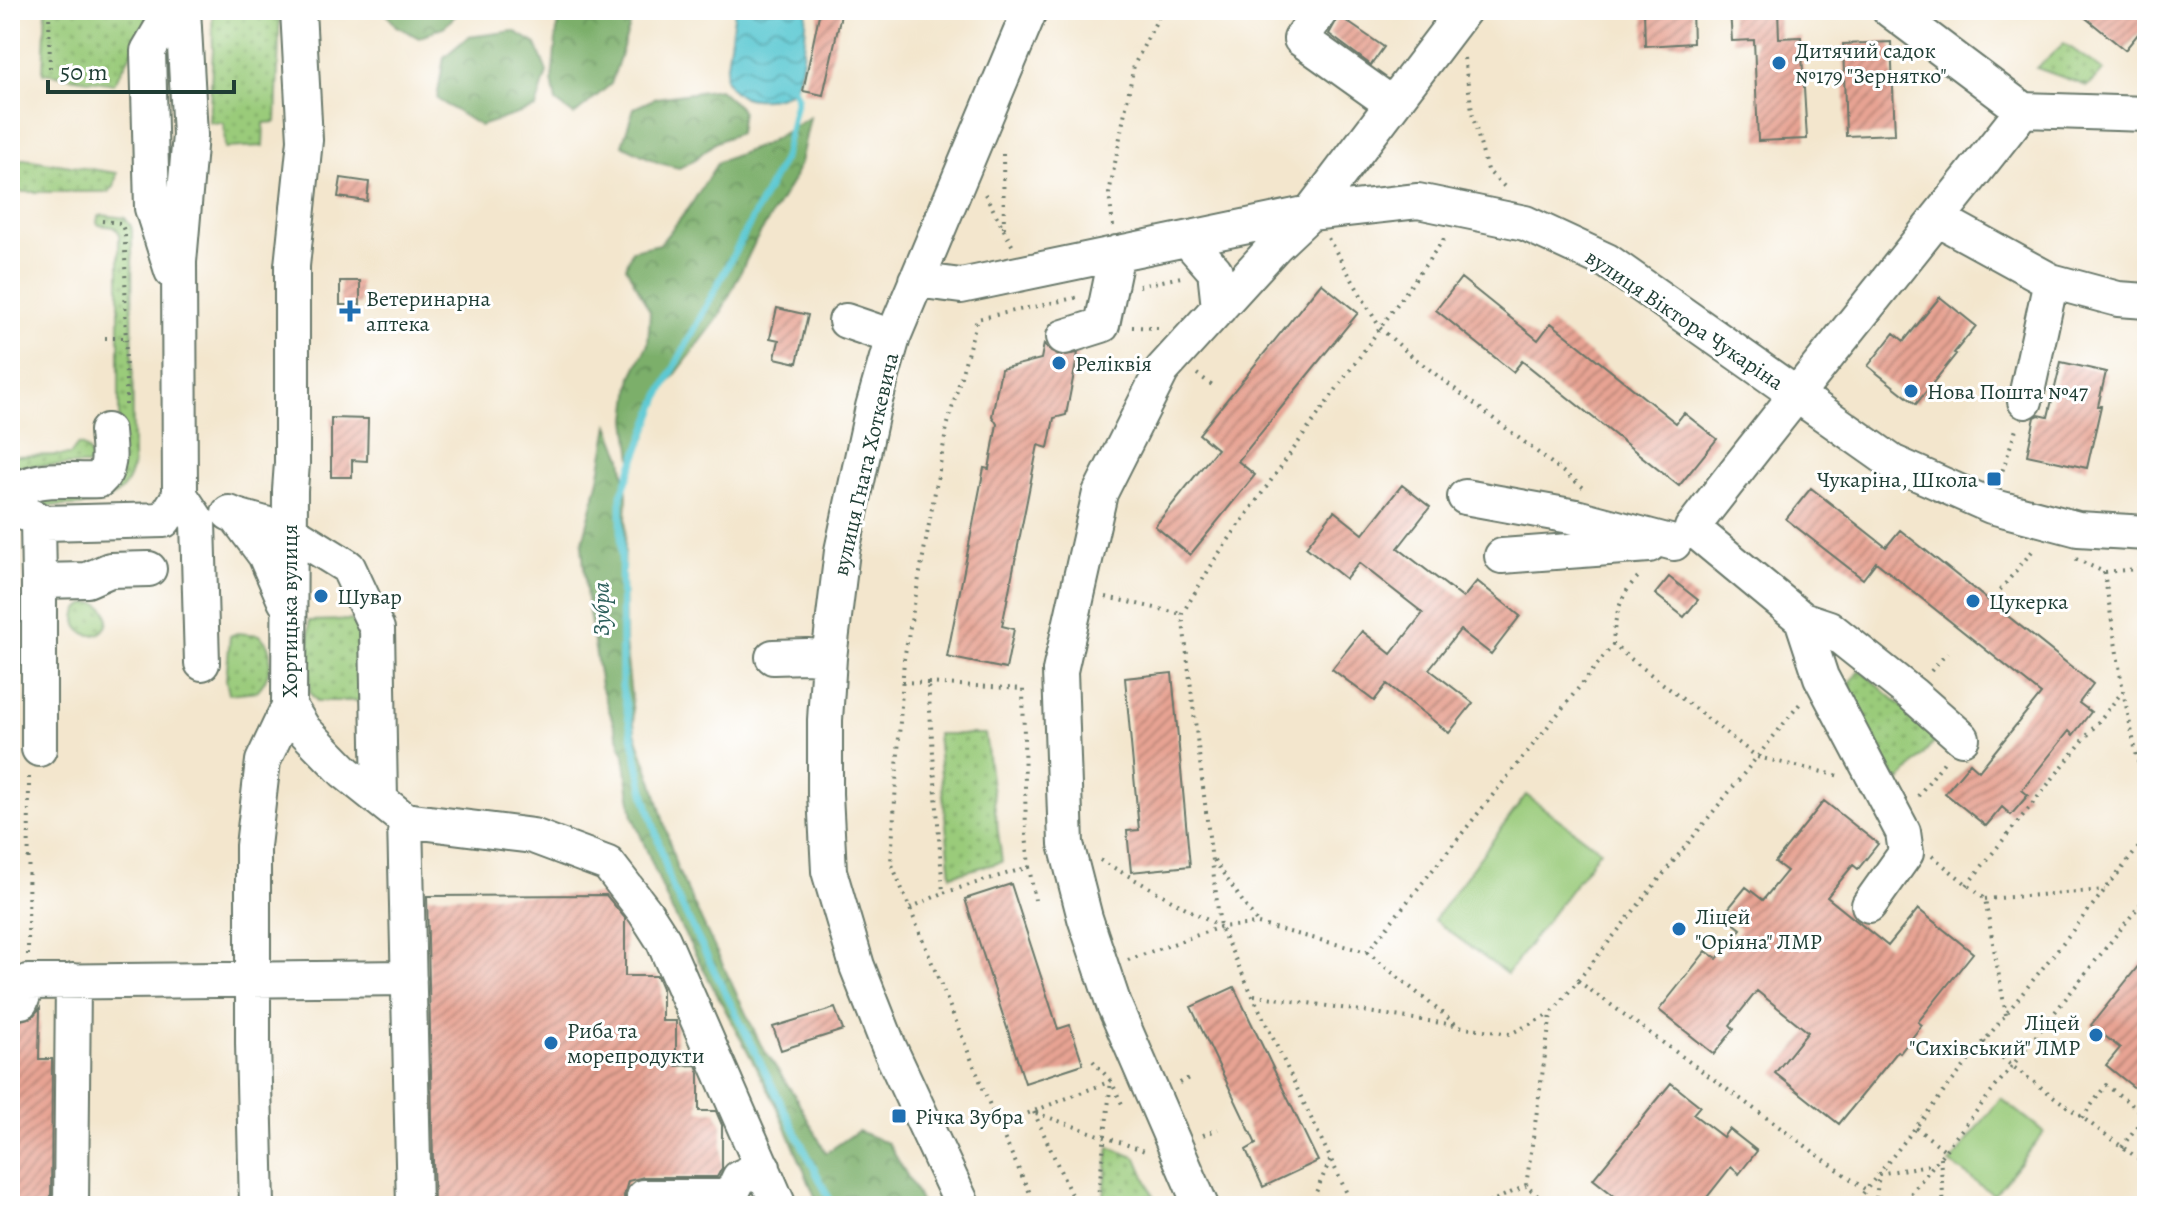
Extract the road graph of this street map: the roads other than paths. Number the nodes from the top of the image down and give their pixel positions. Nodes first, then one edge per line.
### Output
1 (1030, 10) edge
2 (1321, 10) edge
3 (1890, 10) edge
4 (1461, 14) edge
5 (298, 20) edge
6 (167, 24) edge
7 (1392, 104) junction
8 (2023, 110) junction
9 (2147, 114) edge
10 (1938, 219) junction
11 (1318, 224) junction
12 (1187, 239) junction
13 (1117, 253) junction
14 (292, 266) junction
15 (916, 280) junction
16 (2051, 281) junction
17 (179, 292) junction
18 (2147, 301) edge
19 (1219, 308) junction
20 (846, 321) dead end
21 (893, 337) junction
22 (1064, 337) road end
23 (1796, 393) junction
24 (2025, 401) road end
25 (116, 424) road end
26 (10, 496) edge
27 (1465, 497) dead end
28 (172, 508) junction
29 (24, 511) edge
30 (236, 516) junction
31 (290, 531) junction
32 (2147, 533) edge
33 (1683, 535) junction
34 (1502, 556) dead end
35 (149, 569) dead end
36 (39, 581) junction
37 (290, 613) junction
38 (1802, 619) junction
39 (773, 657) dead end
40 (829, 658) junction
41 (202, 663) dead end
42 (289, 706) junction
43 (1962, 738) road end
44 (34, 757) road end
45 (392, 809) junction
46 (1869, 905) dead end
47 (409, 978) junction
48 (254, 980) junction
49 (73, 981) junction
50 (19, 992) edge
51 (763, 1167) junction
52 (71, 1206) edge
53 (257, 1206) edge
54 (414, 1206) edge
55 (644, 1206) edge
56 (779, 1206) edge
57 (963, 1206) edge
58 (1201, 1206) edge

1 - 15 street, вулиця Гната Хоткевича
2 - 7 street
3 - 8 street
4 - 7 street
5 - 14 street
5 - 14 street
6 - 17 street
6 - 17 street
7 - 11 street
8 - 9 street
8 - 10 street
10 - 16 street
10 - 23 street
11 - 12 street, вулиця Віктора Чукаріна
11 - 19 street
11 - 23 street, вулиця Віктора Чукаріна
12 - 13 street, вулиця Віктора Чукаріна
12 - 19 street
13 - 15 street, вулиця Віктора Чукаріна
13 - 22 street
14 - 31 street, Хортицька вулиця
15 - 21 street, вулиця Гната Хоткевича
16 - 18 street
16 - 24 street
17 - 28 street
19 - 58 street
20 - 21 street
21 - 40 street, вулиця Гната Хоткевича
23 - 32 street, вулиця Віктора Чукаріна
23 - 33 street
25 - 26 street
27 - 33 street
28 - 29 street
28 - 30 street
28 - 41 street
29 - 36 street
30 - 31 street
30 - 37 street
31 - 37 street, Хортицька вулиця
31 - 45 street
33 - 34 street
33 - 38 street
35 - 36 street
36 - 44 street
37 - 42 street, Хортицька вулиця
38 - 43 street
38 - 46 street
39 - 40 street
40 - 57 street, вулиця Гната Хоткевича
42 - 45 street
42 - 48 street, Хортицька вулиця
45 - 47 street
45 - 51 street
47 - 48 street
47 - 54 street
48 - 49 street
48 - 53 street, Хортицька вулиця
49 - 50 street
49 - 52 street
51 - 55 street
51 - 56 street

